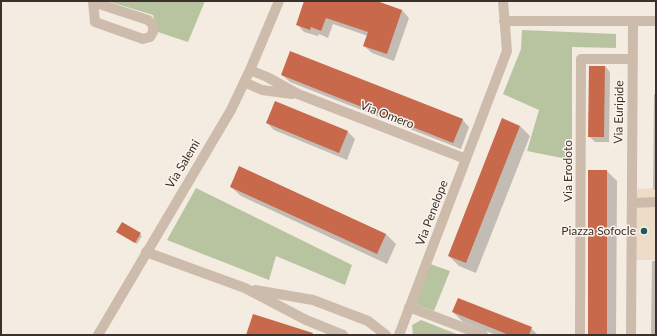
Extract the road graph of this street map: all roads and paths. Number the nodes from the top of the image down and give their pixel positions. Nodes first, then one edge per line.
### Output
1 (279, 1) edge
2 (503, 1) edge
3 (93, 2) edge
4 (504, 21) junction
5 (633, 21) junction
6 (656, 21) edge
7 (633, 59) junction
8 (250, 70) junction
9 (244, 82) junction
10 (298, 94) junction
11 (466, 159) junction
12 (656, 202) edge
13 (632, 203) junction
14 (146, 252) junction
15 (246, 288) junction
16 (409, 307) junction
17 (580, 331) edge
18 (98, 335) edge
19 (343, 335) edge
20 (386, 335) edge
21 (399, 335) edge
22 (483, 335) edge
23 (630, 335) edge

1 - 8 street, Via Salemi
2 - 4 street, Via Penelope
3 - 3 street
4 - 5 street
4 - 11 street, Via Penelope
5 - 6 street
5 - 7 street, Via Euripide
7 - 13 street, Via Euripide
7 - 17 street, Via Erodoto
8 - 9 street, Via Salemi
8 - 10 street
9 - 10 street
9 - 14 street, Via Salemi
10 - 11 street, Via Omero
11 - 16 street, Via Penelope
12 - 13 street
13 - 23 street, Via Euripide
14 - 15 street
14 - 18 street, Via Salemi
15 - 19 street
15 - 20 street
16 - 21 street, Via Penelope
16 - 22 street

